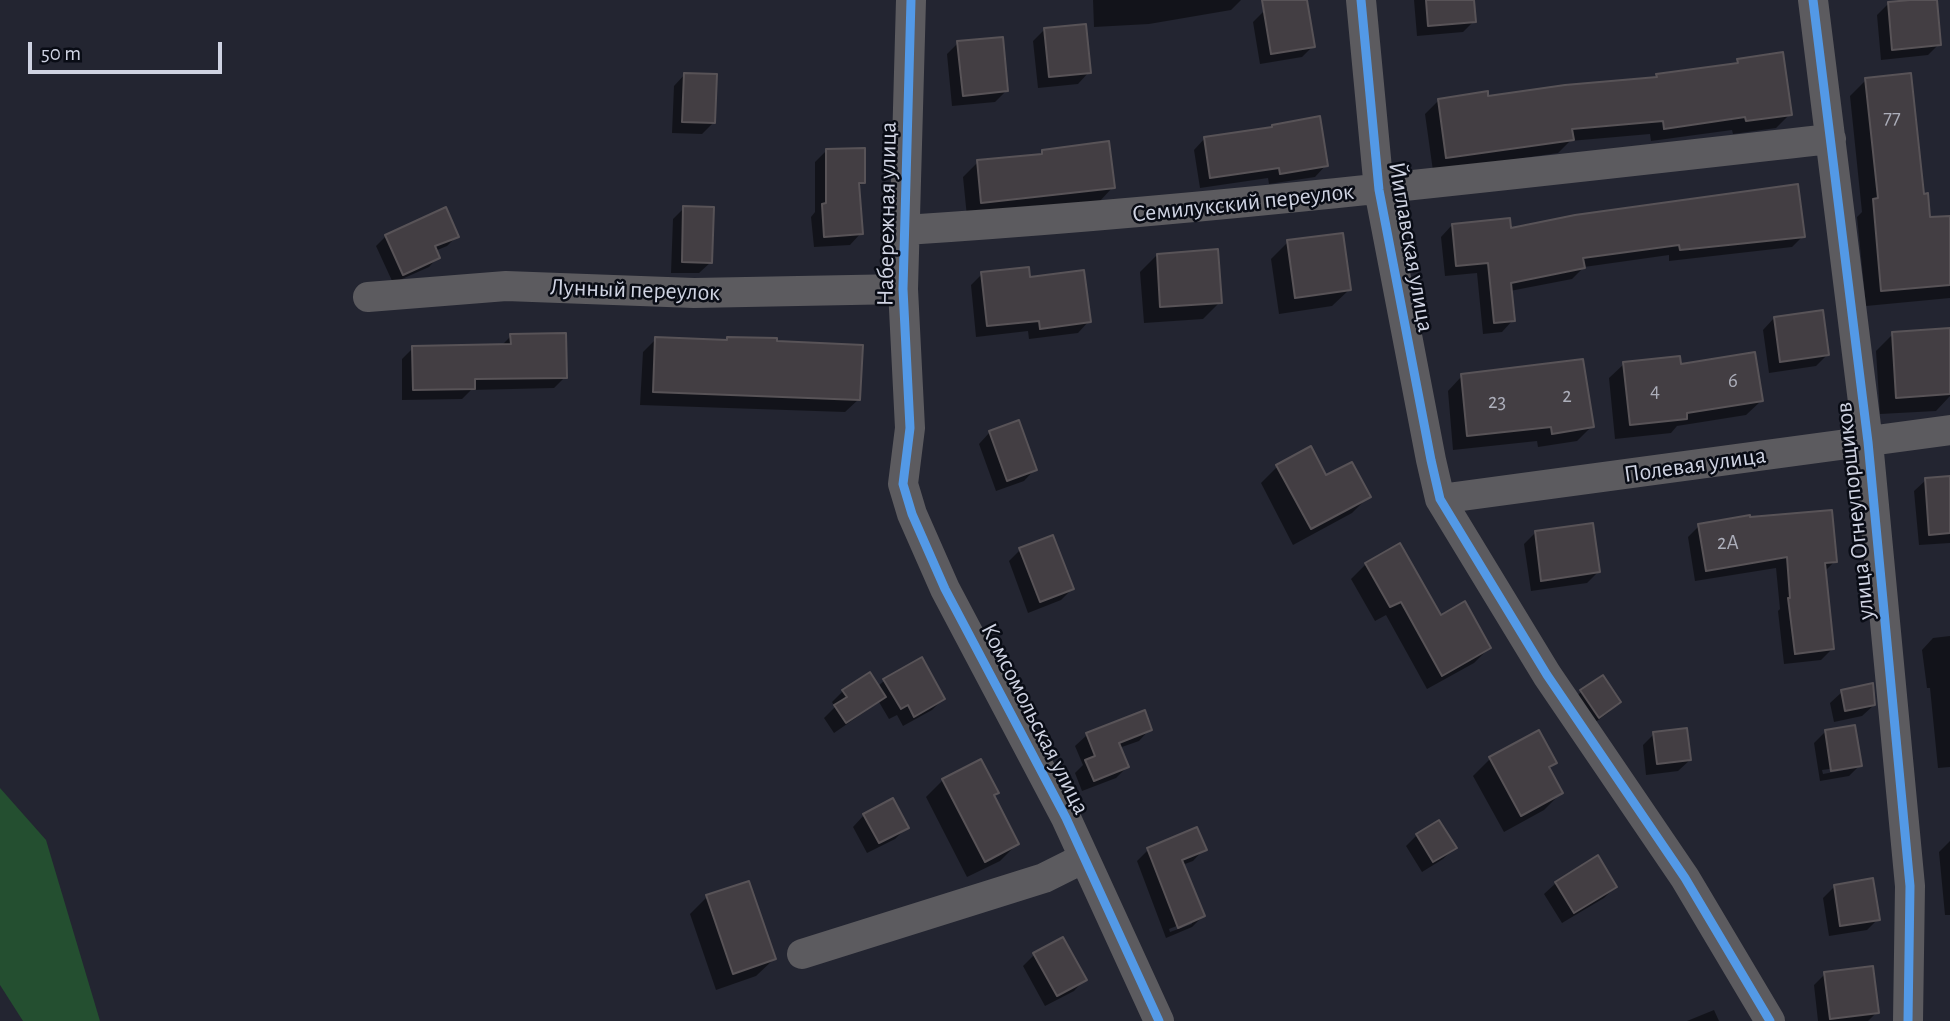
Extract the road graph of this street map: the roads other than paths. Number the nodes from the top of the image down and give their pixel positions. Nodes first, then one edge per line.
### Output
1 (911, 0) edge
2 (1361, 0) edge
3 (1813, 0) edge
4 (1831, 139) junction
5 (1379, 190) junction
6 (905, 230) junction
7 (903, 289) junction
8 (368, 297) dead end
9 (910, 428) joint
10 (1950, 430) edge
11 (1868, 442) junction
12 (1440, 499) junction
13 (1084, 858) junction
14 (802, 954) dead end
15 (1160, 1021) edge
16 (1770, 1021) edge
17 (1908, 1021) edge

1 - 6 street, Набережная улица
2 - 5 street, Йиглавская улица
3 - 4 street, улица Огнеупорщиков
4 - 5 street, Семилукский переулок
4 - 11 street, улица Огнеупорщиков
5 - 6 street, Семилукский переулок
5 - 12 street, Йиглавская улица
6 - 7 street, Набережная улица
7 - 8 street, Лунный переулок
7 - 9 street, Набережная улица
9 - 13 street, Комсомольская улица
10 - 11 street, Полевая улица
11 - 12 street, Полевая улица
11 - 17 street, улица Огнеупорщиков
12 - 16 street, Йиглавская улица
13 - 14 street
13 - 15 street, Комсомольская улица

